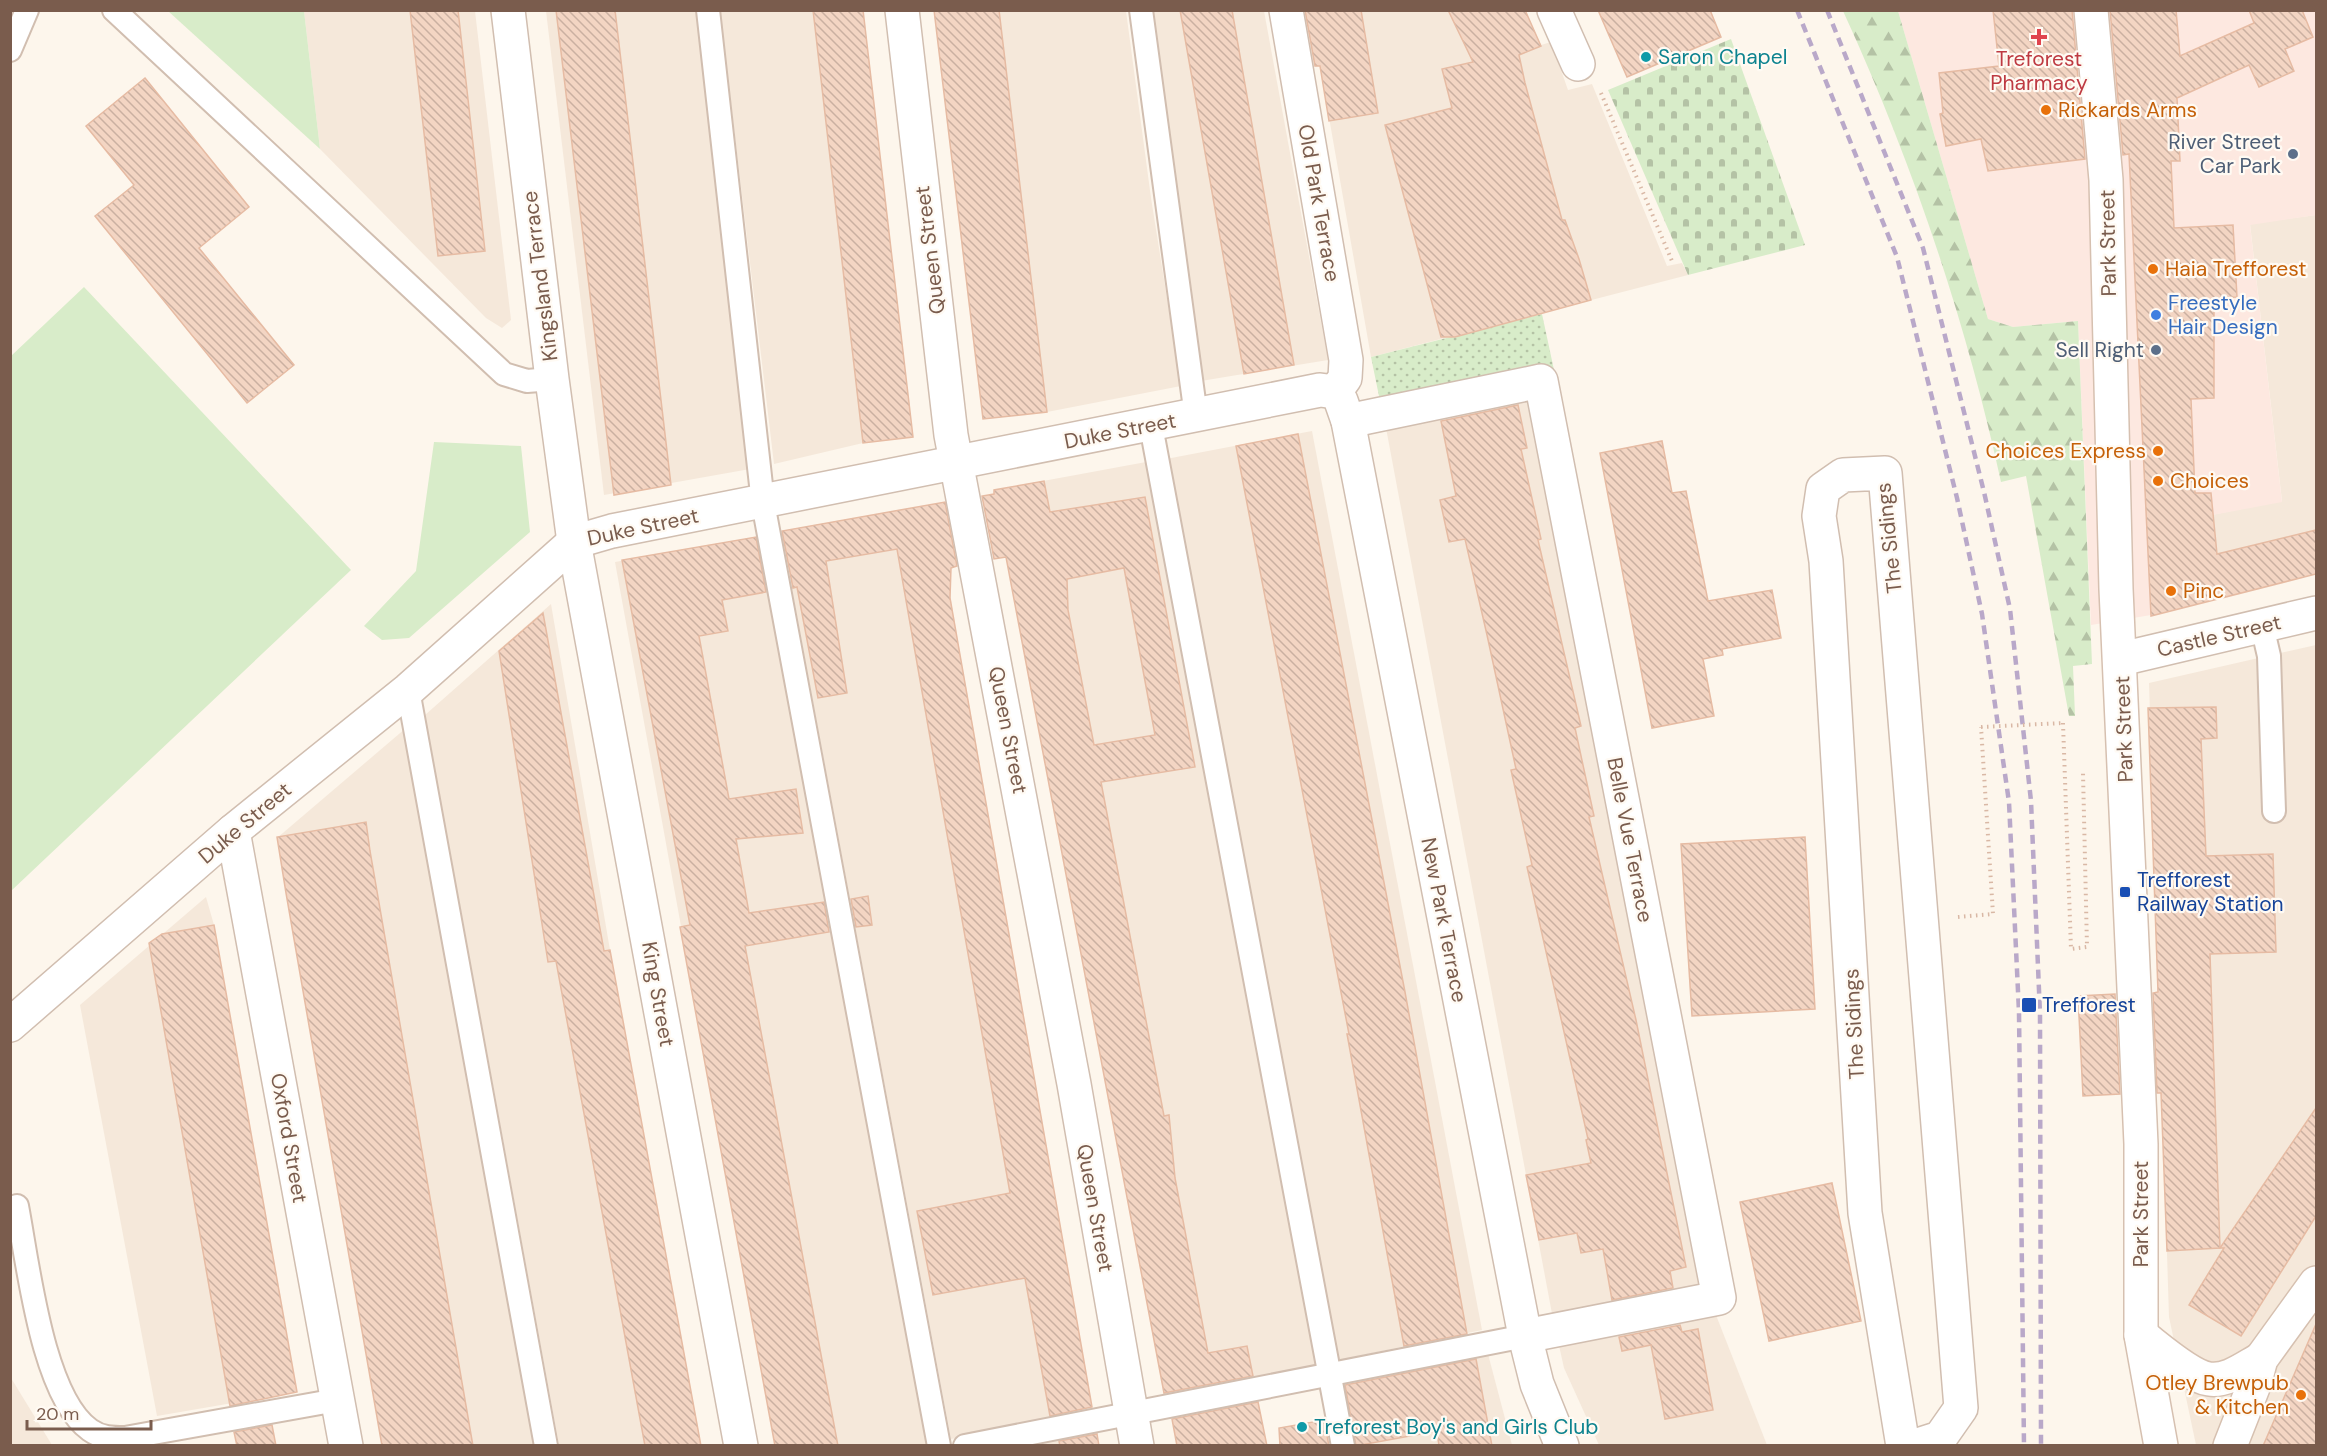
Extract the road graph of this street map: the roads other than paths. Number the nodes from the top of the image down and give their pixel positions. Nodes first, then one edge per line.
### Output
1 (27, 10) edge
2 (114, 10) edge
3 (508, 10) edge
4 (708, 10) edge
5 (902, 10) edge
6 (1141, 10) edge
7 (1286, 10) edge
8 (1554, 10) edge
9 (2091, 10) edge
10 (10, 50) edge
11 (1578, 64) road end
12 (552, 379) junction
13 (1342, 407) junction
14 (1196, 416) junction
15 (1151, 426) junction
16 (958, 463) junction
17 (763, 503) junction
18 (574, 542) junction
19 (2316, 613) edge
20 (2262, 626) junction
21 (2121, 658) junction
22 (408, 690) junction
23 (2274, 811) dead end
24 (233, 831) junction
25 (10, 1025) edge
26 (17, 1206) dead end
27 (2316, 1283) edge
28 (2141, 1335) junction
29 (1525, 1336) junction
30 (2261, 1359) junction
31 (1328, 1374) junction
32 (337, 1400) junction
33 (1130, 1413) junction
34 (345, 1446) edge
35 (546, 1446) edge
36 (741, 1446) edge
37 (939, 1446) edge
38 (965, 1446) edge
39 (1137, 1446) edge
40 (1343, 1446) edge
41 (1562, 1446) edge
42 (1903, 1446) edge
43 (1915, 1446) edge
44 (2161, 1446) edge
45 (2230, 1446) edge

1 - 10 lane
2 - 12 lane
3 - 12 street, Kingsland Terrace
4 - 17 lane
5 - 16 street, Queen Street
6 - 14 lane
7 - 13 street, Old Park Terrace
8 - 11 street
9 - 21 street, Park Street
12 - 18 street, Kingsland Terrace
13 - 14 street, Duke Street
13 - 29 street, New Park Terrace
13 - 29 street, Belle Vue Terrace
14 - 15 street, Duke Street
15 - 16 street, Duke Street
15 - 31 lane
16 - 17 street, Duke Street
16 - 33 street, Queen Street
17 - 18 street, Duke Street
17 - 37 lane
18 - 22 street, Duke Street
18 - 36 street, King Street
19 - 20 street, Castle Street
20 - 21 street, Castle Street
20 - 23 lane
21 - 28 street, Park Street
22 - 24 street, Duke Street
22 - 35 lane
24 - 25 street, Duke Street
24 - 32 street, Oxford Street
26 - 32 lane
27 - 30 street
28 - 30 street
28 - 44 street, Park Street
29 - 31 lane
29 - 41 street, New Park Terrace
30 - 45 street
31 - 33 lane
31 - 40 lane
32 - 34 street, Oxford Street
33 - 38 lane
33 - 39 street, Queen Street
42 - 43 street, The Sidings

